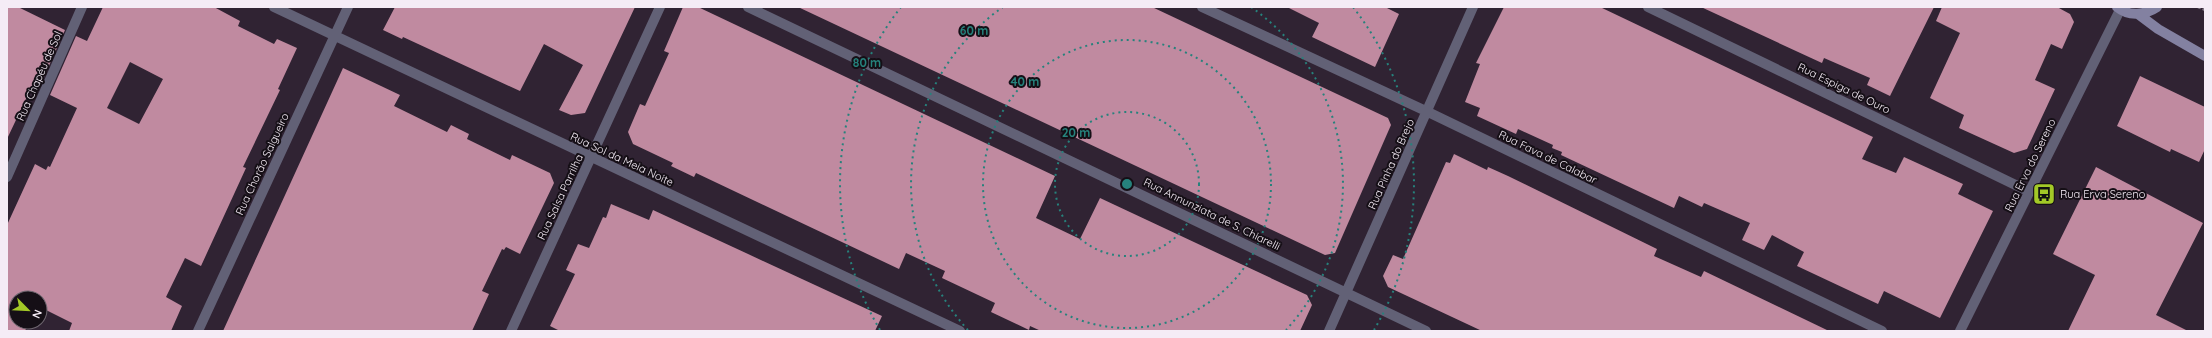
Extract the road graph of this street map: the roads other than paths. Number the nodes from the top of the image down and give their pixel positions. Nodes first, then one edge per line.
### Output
1 (82, 7) edge
2 (274, 7) edge
3 (348, 7) edge
4 (660, 7) edge
5 (748, 7) edge
6 (1202, 7) edge
7 (1473, 7) edge
8 (1648, 7) edge
9 (2158, 7) edge
10 (2118, 8) edge
11 (2138, 14) junction
12 (334, 36) junction
13 (2205, 56) edge
14 (1428, 112) junction
15 (591, 158) junction
16 (7, 176) edge
17 (2030, 192) junction
18 (1347, 293) junction
19 (198, 331) edge
20 (512, 331) edge
21 (960, 331) edge
22 (1329, 331) edge
23 (1426, 331) edge
24 (1882, 331) edge
25 (1960, 331) edge

1 - 16 street, Rua Chapéu de Sol
2 - 12 street, Rua Sol da Meia Noite
3 - 12 street, Rua Chorão Salgueiro
4 - 15 street, Rua Salsa Parrilha
5 - 18 street, Rua Annunziata de S. Chiarelli
6 - 14 street, Rua Fava de Calabar
7 - 14 street, Rua Pinha do Brejo
8 - 17 street, Rua Espiga de Ouro
9 - 11 street
10 - 11 street
10 - 17 street, Rua Erva do Sereno
11 - 13 street
12 - 15 street, Rua Sol da Meia Noite
12 - 19 street, Rua Chorão Salgueiro
14 - 18 street, Rua Pinha do Brejo
14 - 24 street, Rua Fava de Calabar
15 - 20 street, Rua Salsa Parrilha
15 - 21 street, Rua Sol da Meia Noite
17 - 25 street, Rua Erva do Sereno
18 - 22 street, Rua Pinha do Brejo
18 - 23 street, Rua Annunziata de S. Chiarelli

